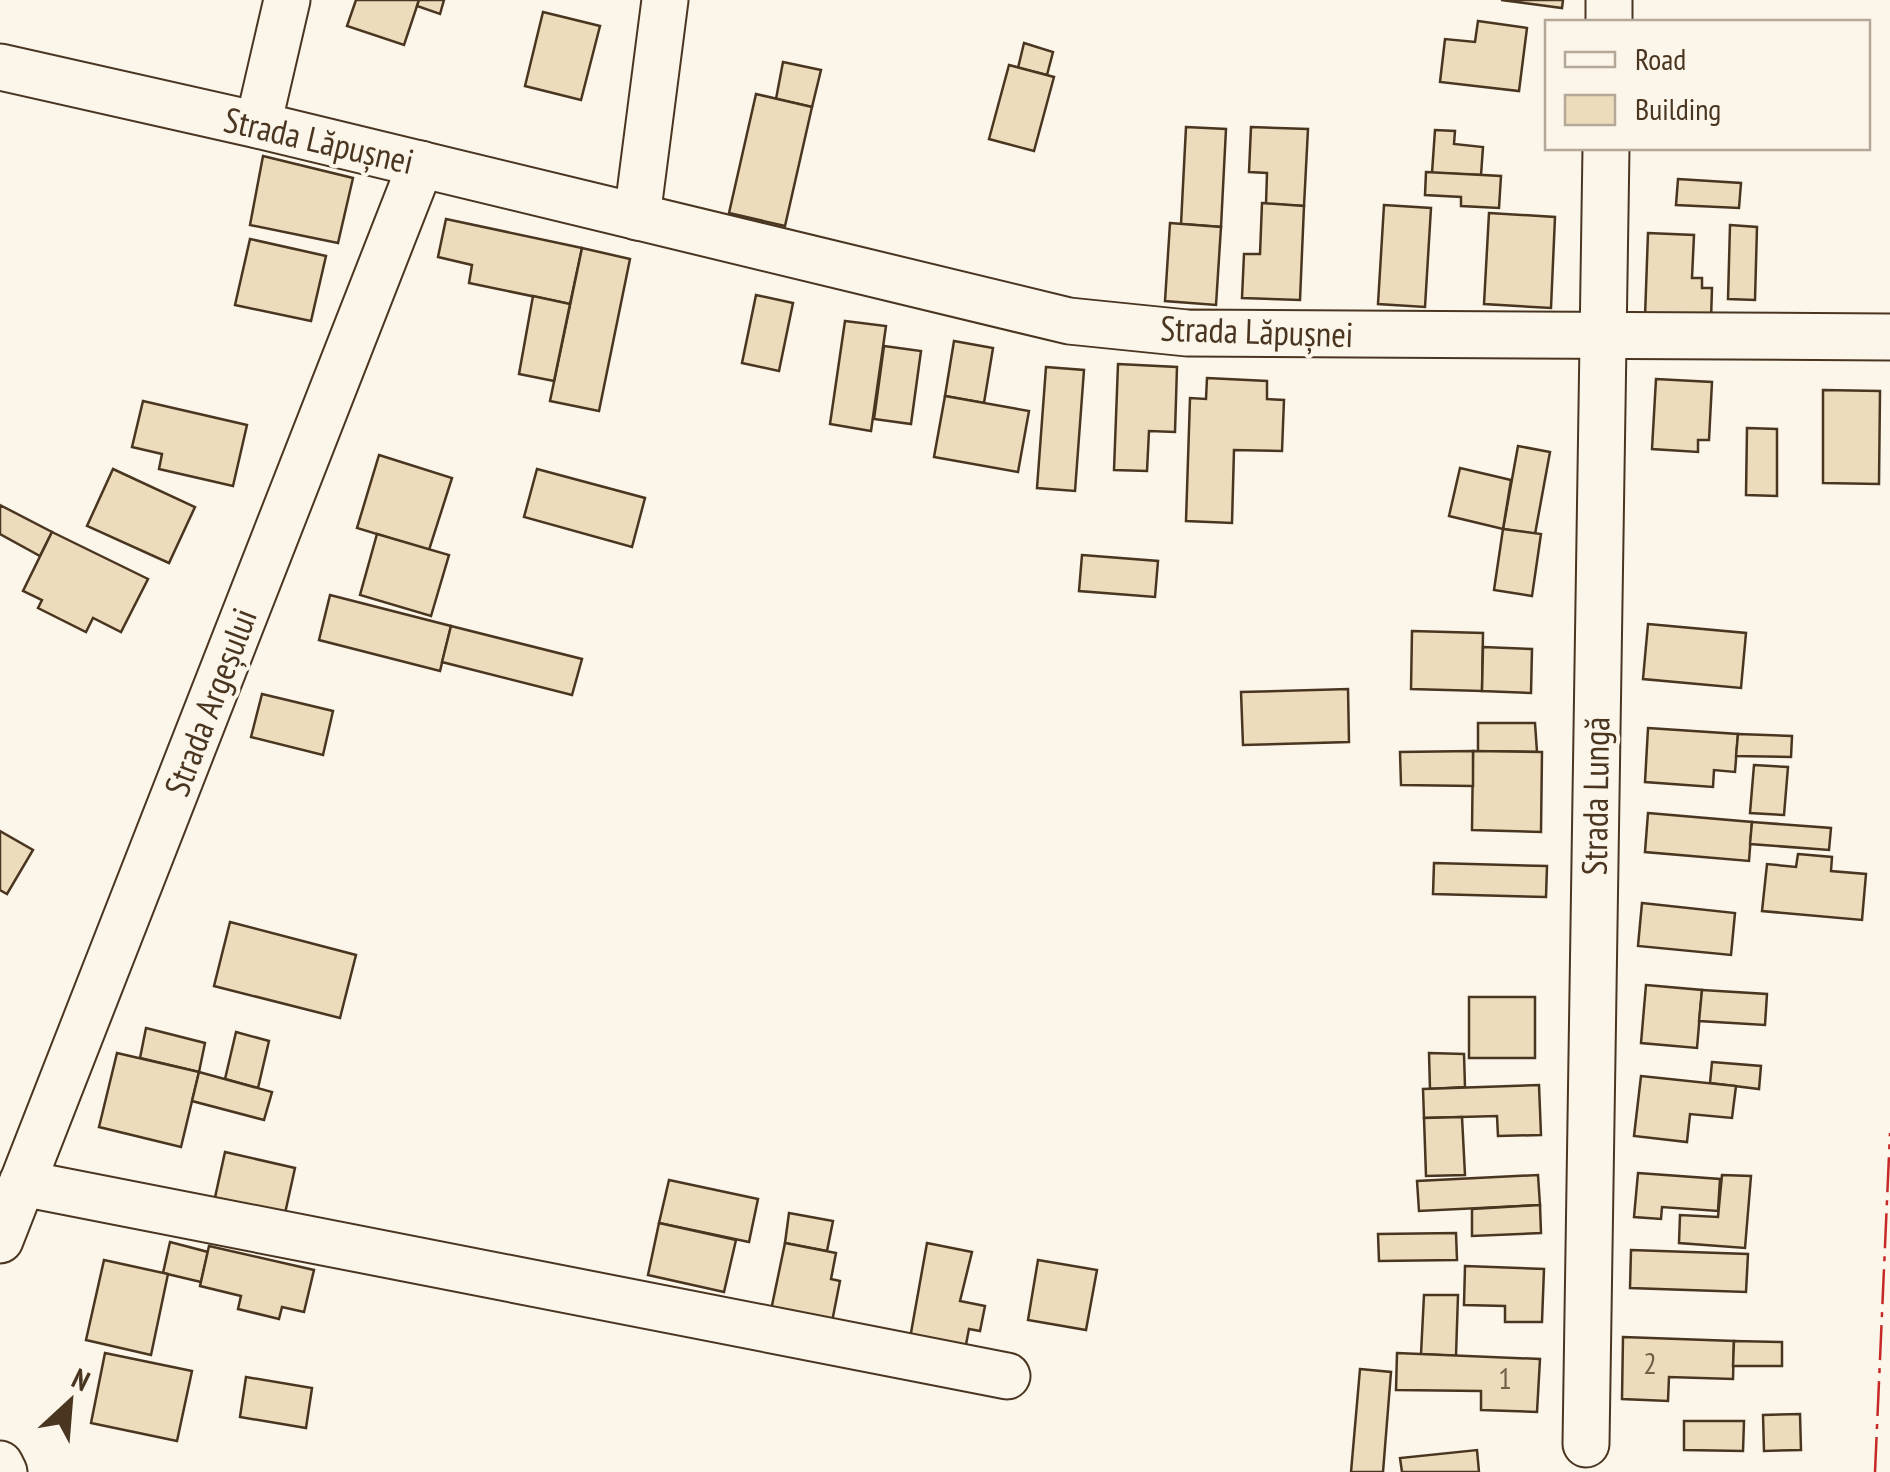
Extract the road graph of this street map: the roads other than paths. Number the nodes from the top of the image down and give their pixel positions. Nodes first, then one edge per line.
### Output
1 (287, 0) edge
2 (665, 0) edge
3 (0, 67) edge
4 (258, 125) junction
5 (1606, 150) edge
6 (421, 164) junction
7 (637, 217) junction
8 (1601, 336) junction
9 (1890, 337) edge
10 (22, 1183) junction
11 (0, 1240) edge
12 (1007, 1376) dead end
13 (1586, 1444) dead end
14 (0, 1464) edge
15 (4, 1472) edge

1 - 4 street
2 - 7 street
3 - 4 street, Strada Lăpușnei
4 - 6 street, Strada Lăpușnei
5 - 8 street, Strada Lungă
6 - 7 street, Strada Lăpușnei
6 - 10 street, Strada Argeșului
7 - 8 street, Strada Lăpușnei
8 - 9 street, Strada Lăpușnei
8 - 13 street, Strada Lungă
10 - 11 street, Strada Argeșului
10 - 12 street
14 - 15 street

